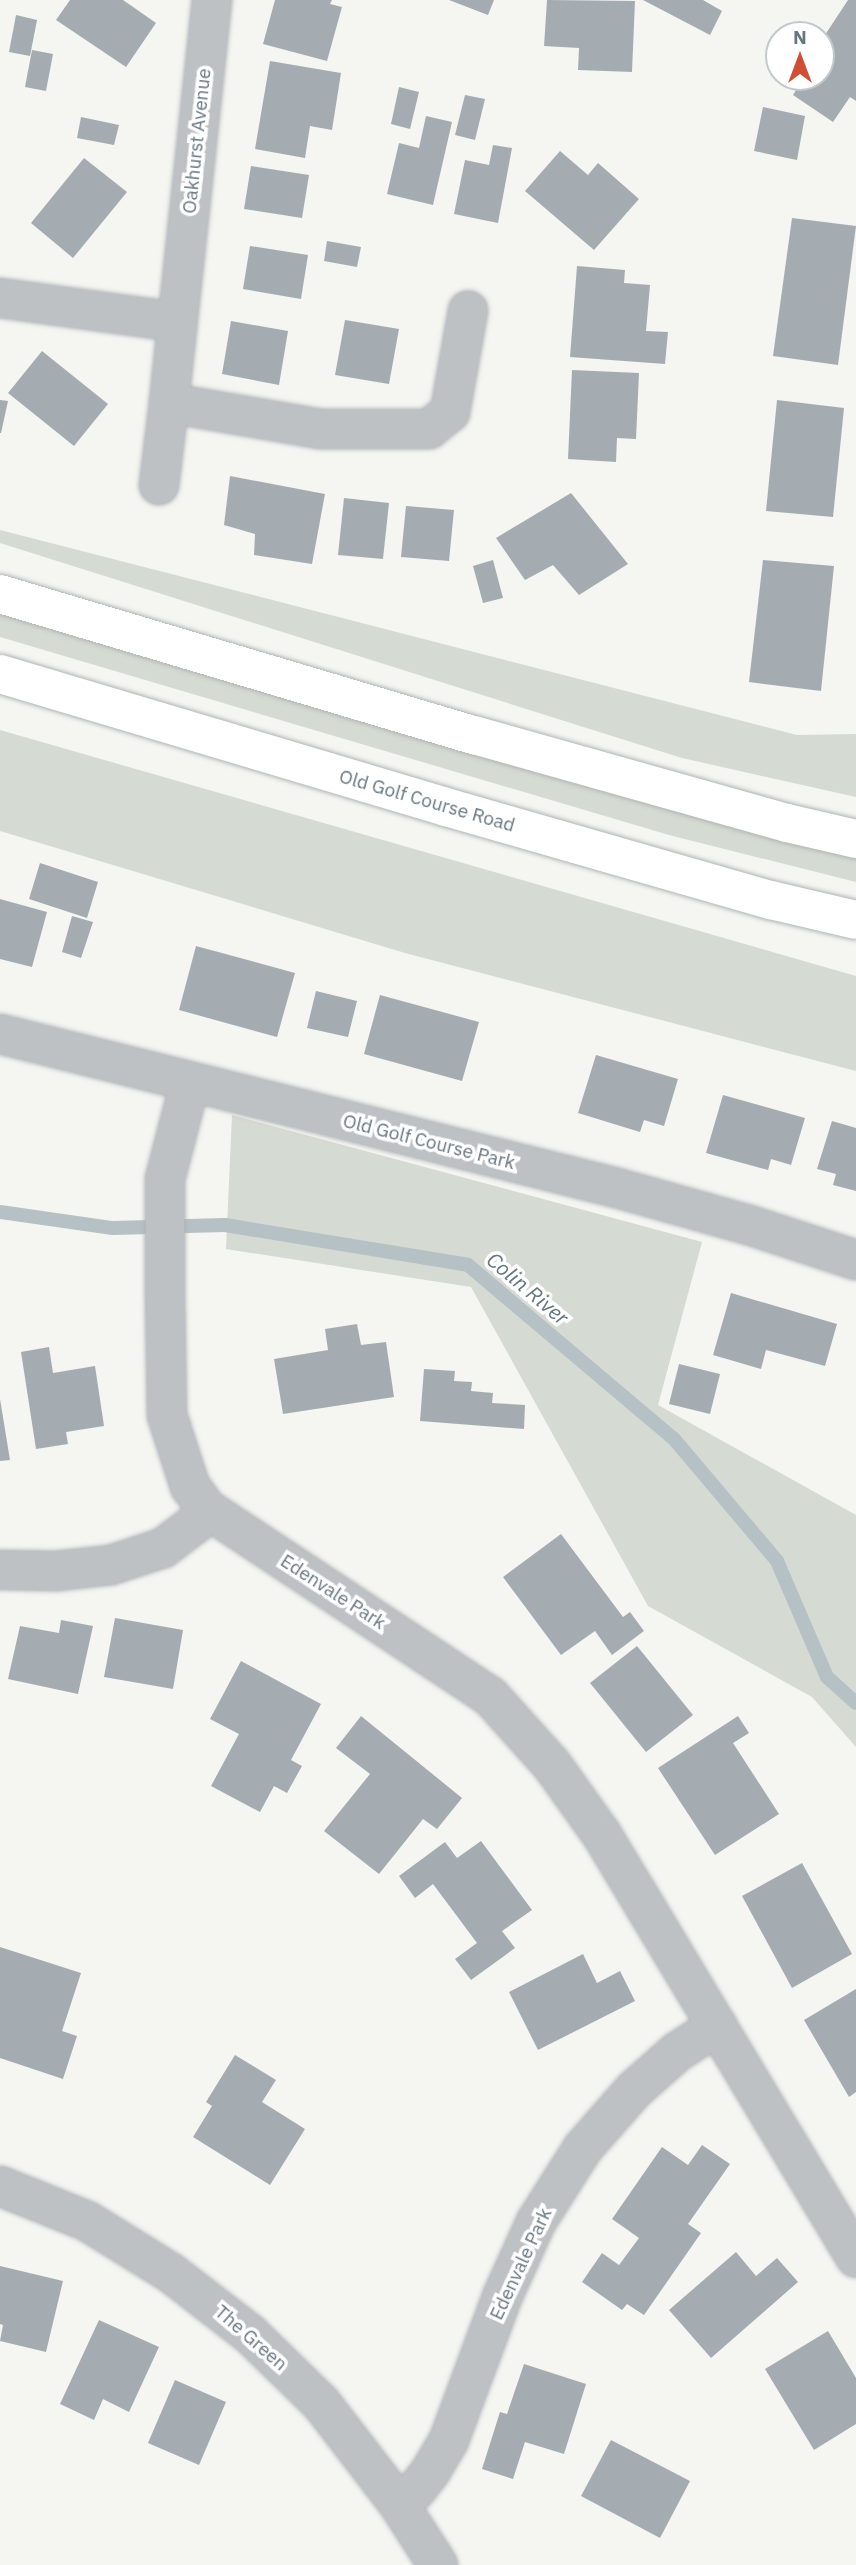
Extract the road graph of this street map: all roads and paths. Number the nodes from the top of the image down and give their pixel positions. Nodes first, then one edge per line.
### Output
1 (212, 0) edge
2 (0, 298) edge
3 (468, 310) dead end
4 (177, 322) junction
5 (169, 403) junction
6 (159, 485) dead end
7 (0, 594) edge
8 (0, 674) edge
9 (856, 839) edge
10 (856, 920) edge
11 (0, 1034) edge
12 (190, 1083) junction
13 (856, 1261) edge
14 (207, 1509) junction
15 (0, 1570) edge
16 (718, 2026) junction
17 (0, 2186) edge
18 (856, 2258) edge
19 (398, 2503) junction
20 (438, 2565) edge

1 - 4 street, Oakhurst Avenue
2 - 4 street
3 - 5 street
4 - 5 street, Oakhurst Avenue
5 - 6 street, Oakhurst Avenue
7 - 9 highway
8 - 10 highway, Old Golf Course Road
11 - 12 street, Old Golf Course Park
12 - 13 street, Old Golf Course Park
12 - 14 street, Edenvale Park
14 - 15 street
14 - 16 street, Edenvale Park
16 - 18 street, Edenvale Park
16 - 19 street, Edenvale Park
17 - 19 street, The Green
19 - 20 street, The Green

